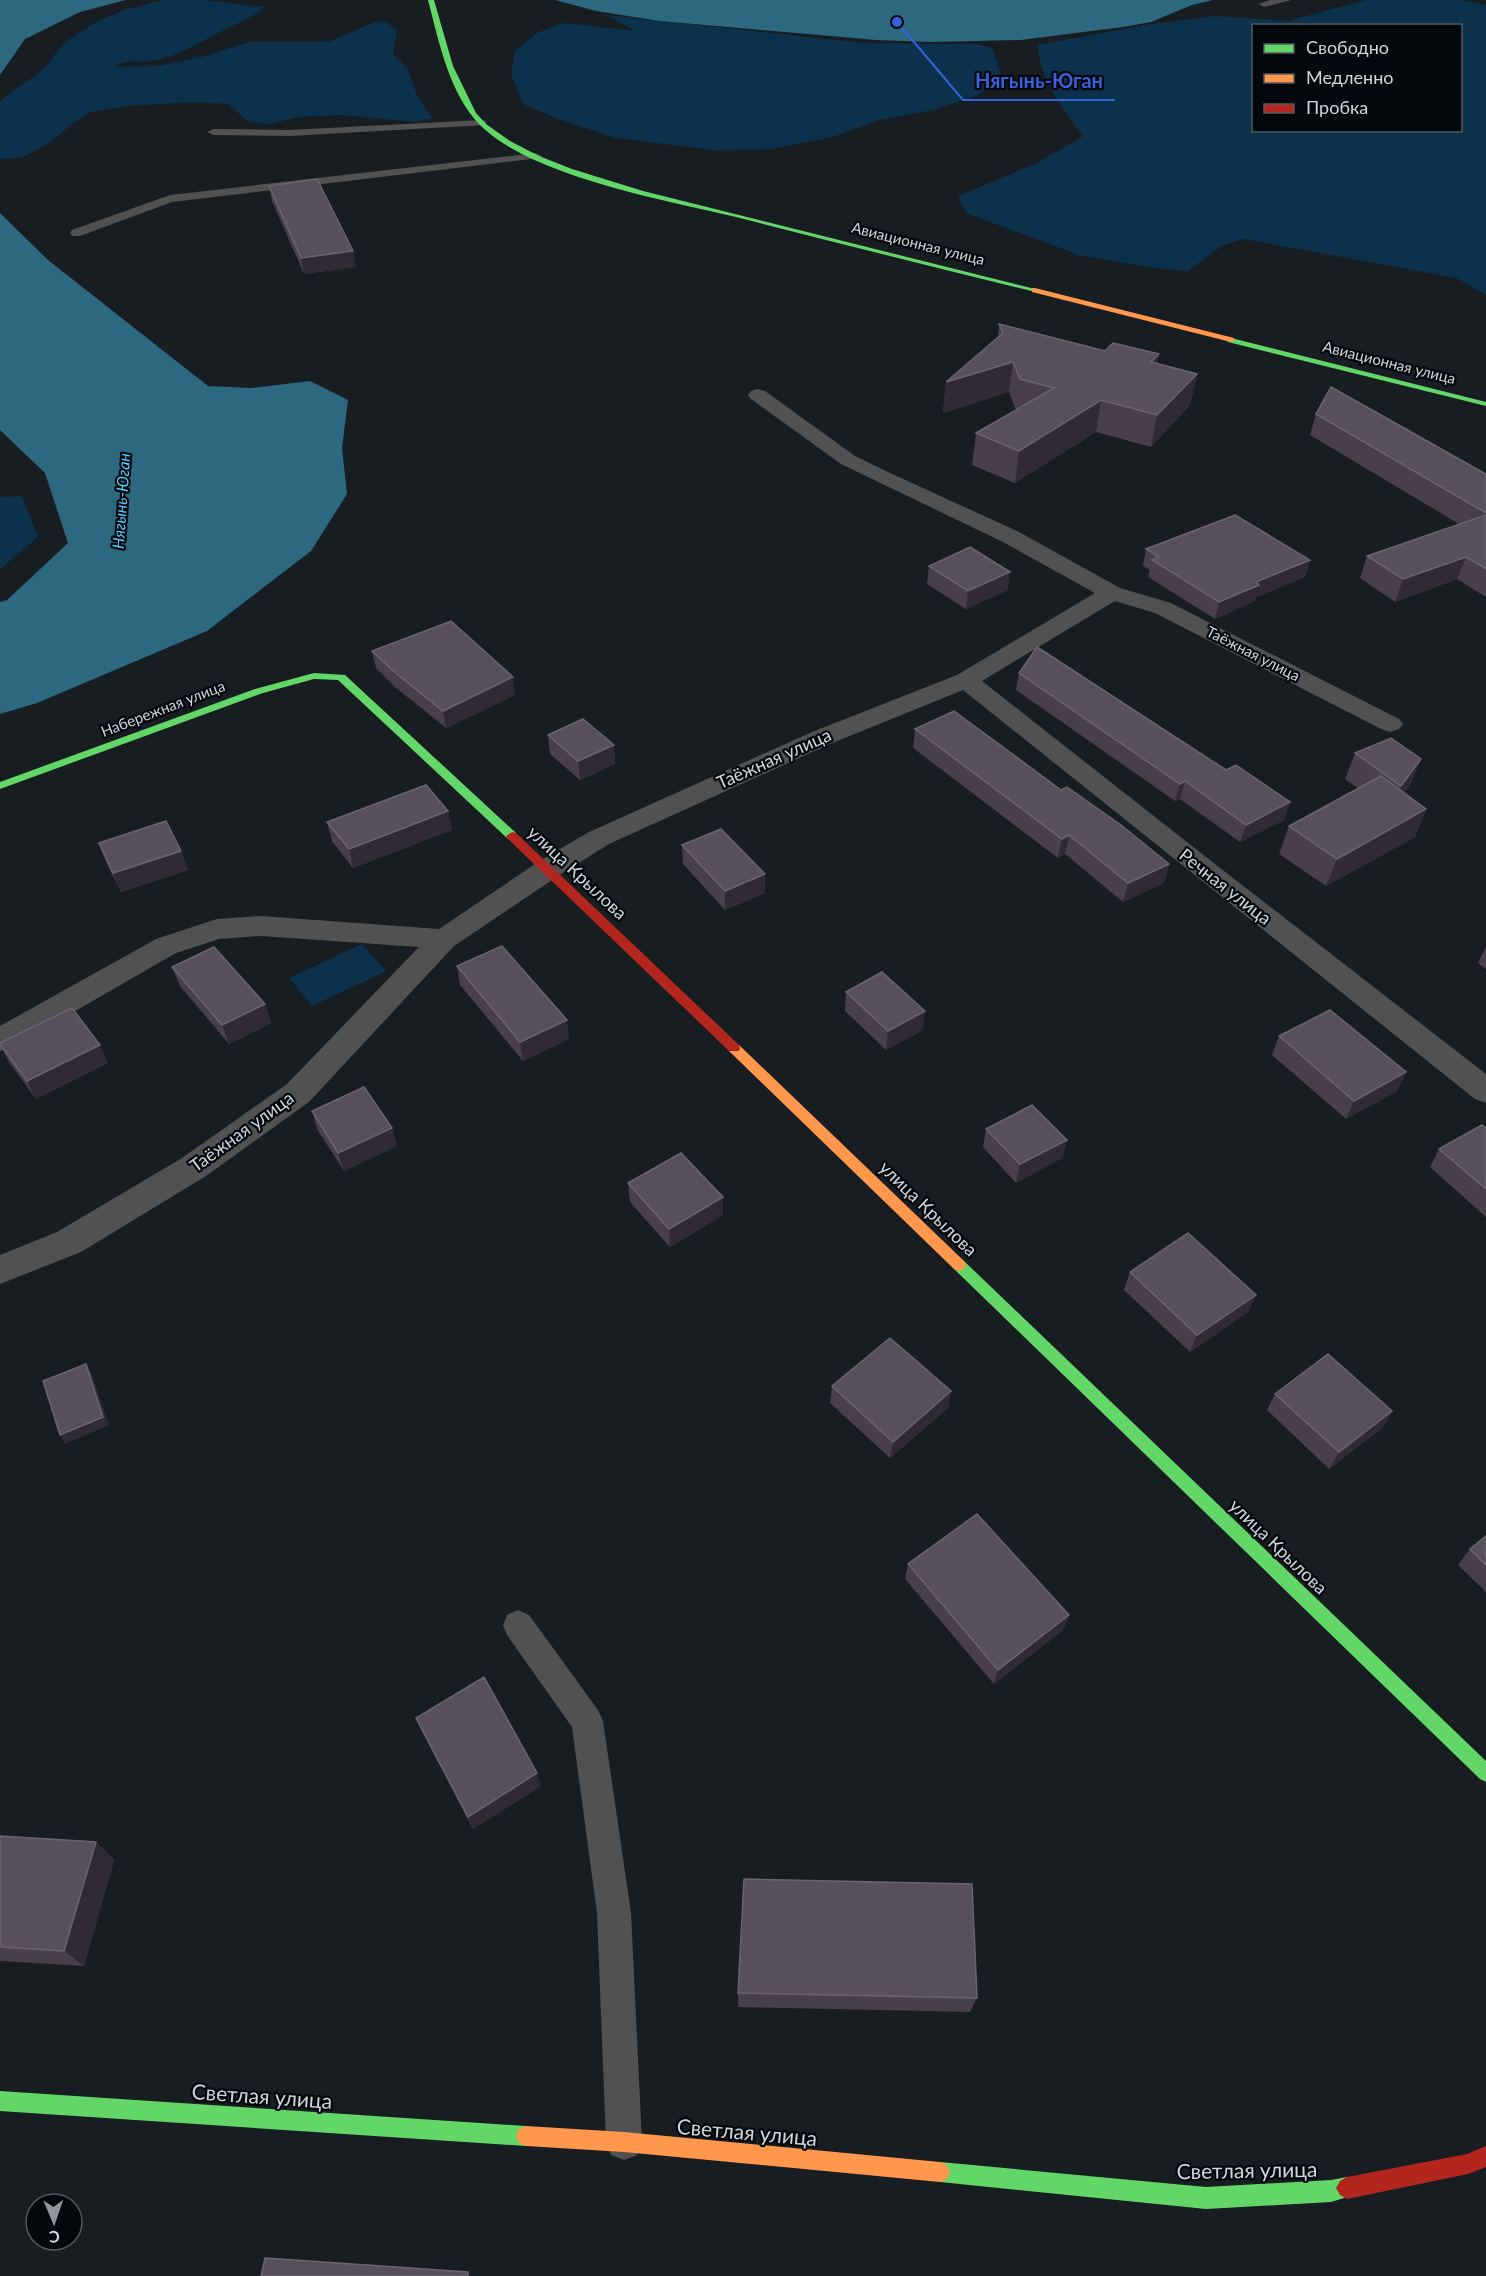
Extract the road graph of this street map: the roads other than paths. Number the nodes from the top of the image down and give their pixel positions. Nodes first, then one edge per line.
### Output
1 (431, 0) edge
2 (1286, 0) edge
3 (1264, 4) dead end
4 (482, 123) junction
5 (213, 132) dead end
6 (536, 156) junction
7 (76, 233) dead end
8 (758, 395) dead end
9 (1486, 404) edge
10 (1112, 593) junction
11 (340, 677) joint
12 (966, 680) junction
13 (1390, 724) dead end
14 (0, 786) edge
15 (548, 869) junction
16 (444, 939) junction
17 (0, 1040) edge
18 (1486, 1091) edge
19 (0, 1270) edge
20 (518, 1624) dead end
21 (1486, 1773) edge
22 (0, 2101) edge
23 (624, 2142) junction
24 (1486, 2156) edge

1 - 4 street, Авиационная улица
2 - 3 lane
4 - 5 lane
4 - 6 street, Авиационная улица
6 - 7 lane
6 - 9 street, Авиационная улица
8 - 10 street, Таёжная улица
10 - 12 street, Таёжная улица
10 - 13 street, Таёжная улица
11 - 14 street, Набережная улица
11 - 15 street, улица Крылова
12 - 15 street, Таёжная улица
12 - 18 street, Речная улица
15 - 16 street, Таёжная улица
15 - 21 street, улица Крылова
16 - 17 street
16 - 19 street, Таёжная улица
20 - 23 lane
22 - 23 street, Светлая улица
23 - 24 street, Светлая улица

